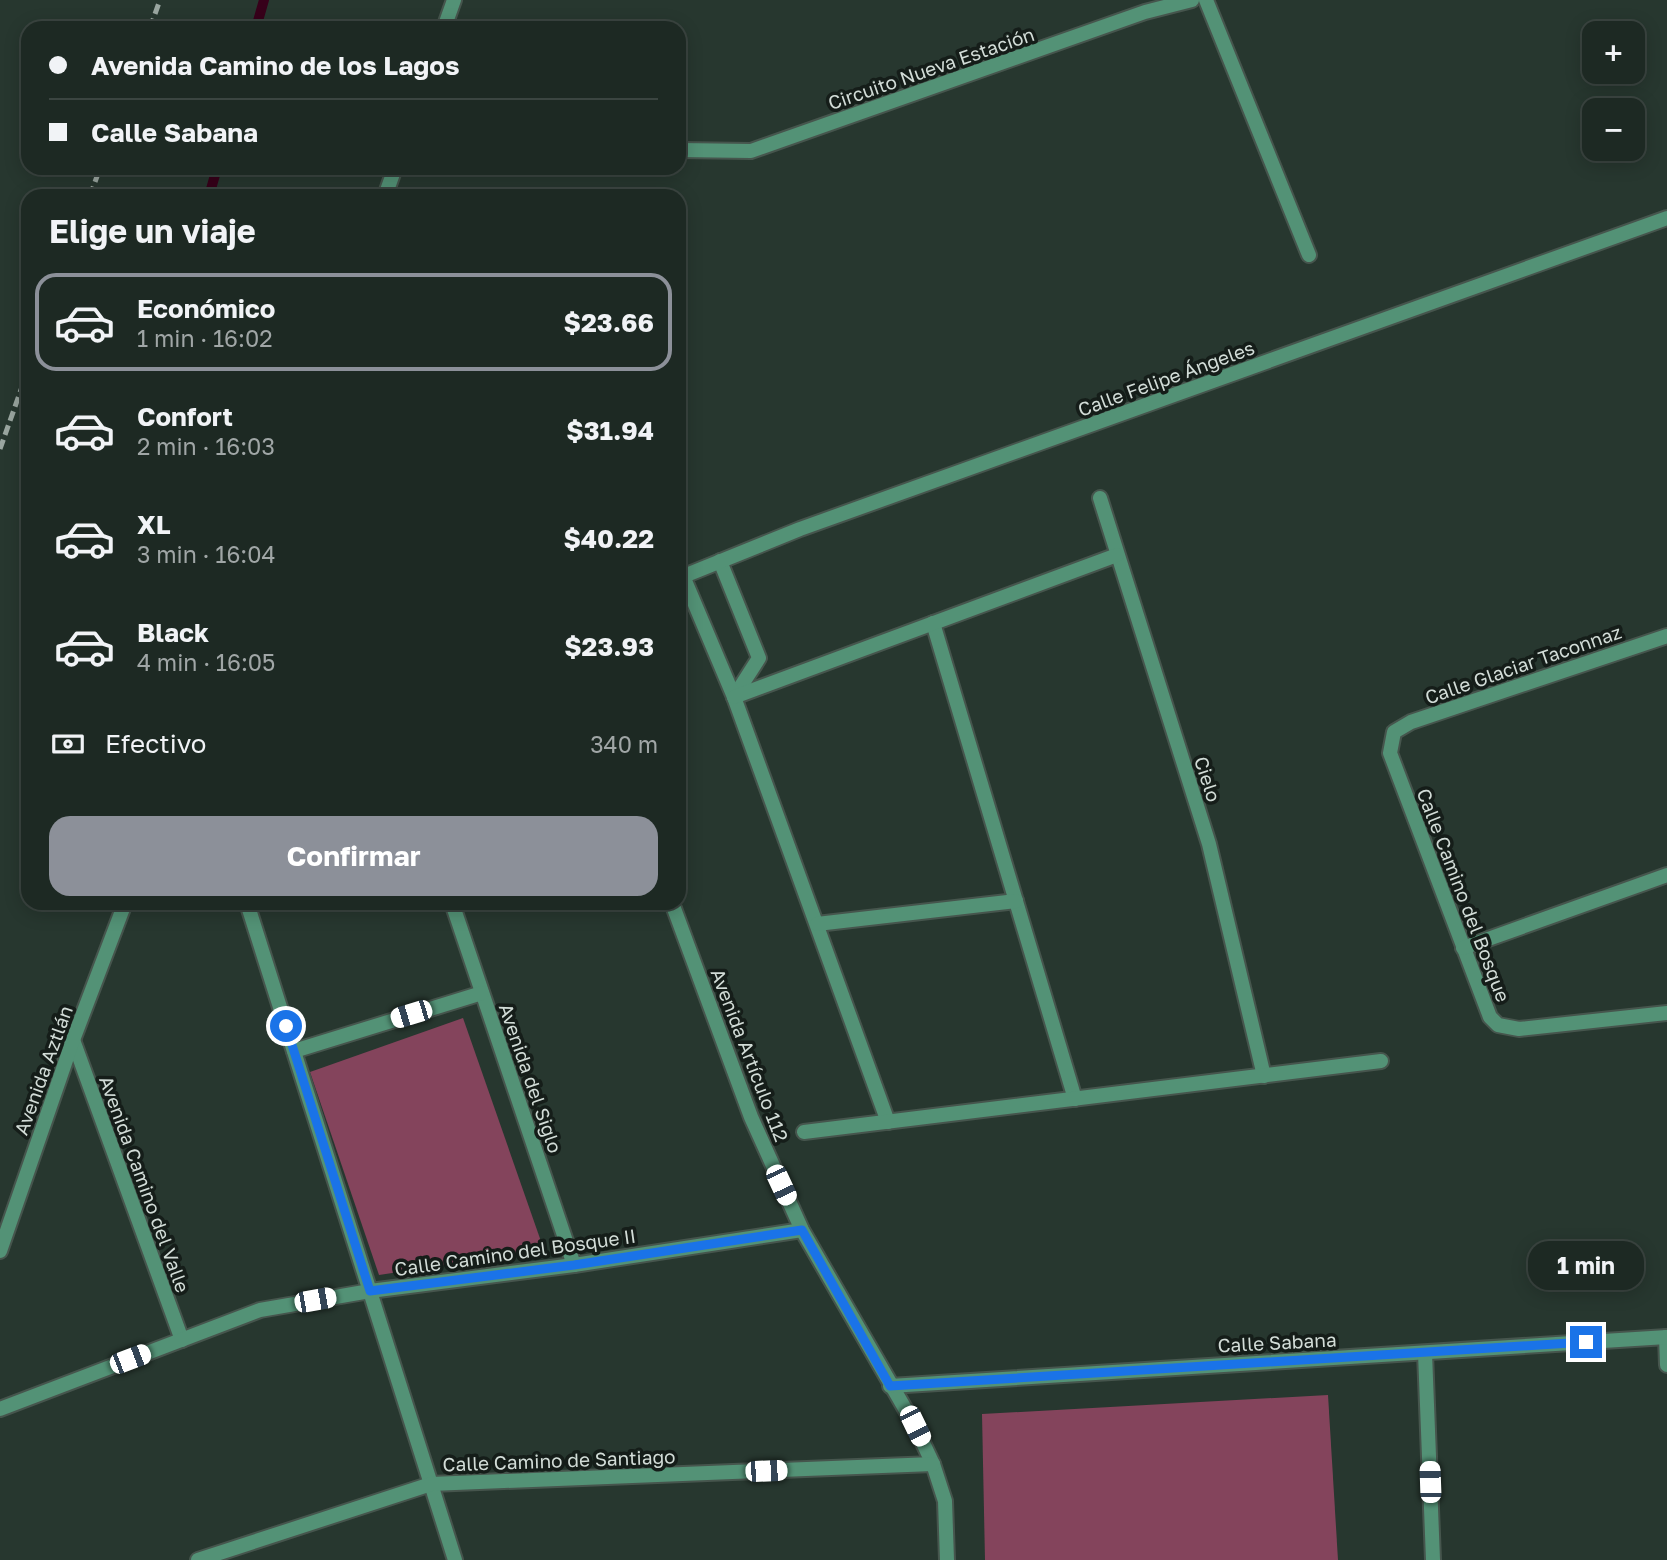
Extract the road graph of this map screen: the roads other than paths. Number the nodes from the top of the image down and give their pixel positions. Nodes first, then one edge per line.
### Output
1 (454, 0) edge
2 (1192, 0) edge
3 (1206, 0) edge
4 (446, 21) edge
5 (686, 150) edge
6 (1667, 218) edge
7 (1309, 255) dead end
8 (1100, 498) dead end
9 (1117, 555) junction
10 (720, 561) junction
11 (686, 575) edge
12 (686, 588) edge
13 (933, 623) junction
14 (1667, 636) edge
15 (734, 697) junction
16 (1394, 733) joint
17 (1667, 874) edge
18 (1016, 901) junction
19 (122, 910) edge
20 (249, 910) edge
21 (454, 910) edge
22 (674, 910) edge
23 (817, 925) junction
24 (1463, 948) junction
25 (482, 993) junction
26 (1667, 1013) edge
27 (73, 1040) junction
28 (294, 1051) junction
29 (1381, 1061) dead end
30 (1264, 1076) junction
31 (1075, 1099) junction
32 (888, 1122) junction
33 (804, 1132) dead end
34 (802, 1230) junction
35 (0, 1251) edge
36 (574, 1265) junction
37 (370, 1291) junction
38 (1666, 1337) edge
39 (181, 1340) junction
40 (1425, 1353) junction
41 (1667, 1365) edge
42 (890, 1386) junction
43 (0, 1409) edge
44 (933, 1464) junction
45 (431, 1484) junction
46 (198, 1560) edge
47 (454, 1560) edge
48 (947, 1560) edge
49 (1433, 1560) edge

1 - 4 street
2 - 5 street, Circuito Nueva Estación
3 - 7 street
6 - 10 street, Calle Felipe Ángeles
8 - 9 street, Cielo
9 - 13 street
9 - 30 street, Cielo
10 - 11 street, Calle Felipe Ángeles
10 - 15 street
12 - 15 street
13 - 15 street
13 - 18 street
14 - 16 street, Calle Glaciar Taconnaz
15 - 23 street
16 - 24 street, Calle Camino del Bosque
17 - 24 street
18 - 23 street
18 - 31 street
19 - 27 street, Avenida Aztlán
20 - 28 street
21 - 25 street, Avenida del Siglo
22 - 34 street, Avenida Artículo 112
23 - 32 street
24 - 26 street, Calle Camino del Bosque
25 - 28 street
25 - 36 street, Avenida del Siglo
27 - 35 street, Avenida Aztlán
27 - 39 street, Avenida Camino del Valle
28 - 37 street
29 - 30 street
30 - 31 street
31 - 32 street
32 - 33 street
34 - 36 street, Calle Camino del Bosque II
34 - 42 street, Avenida Artículo 112
36 - 37 street, Calle Camino del Bosque II
37 - 39 street, Calle Camino del Bosque II
37 - 45 street
38 - 40 street, Calle Sabana
38 - 41 street
39 - 43 street, Calle Camino del Bosque II
40 - 42 street, Calle Sabana
40 - 49 street
42 - 44 street, Avenida Artículo 112
44 - 45 street, Calle Camino de Santiago
44 - 48 street, Avenida Artículo 112
45 - 46 street, Calle Camino de Santiago
45 - 47 street

